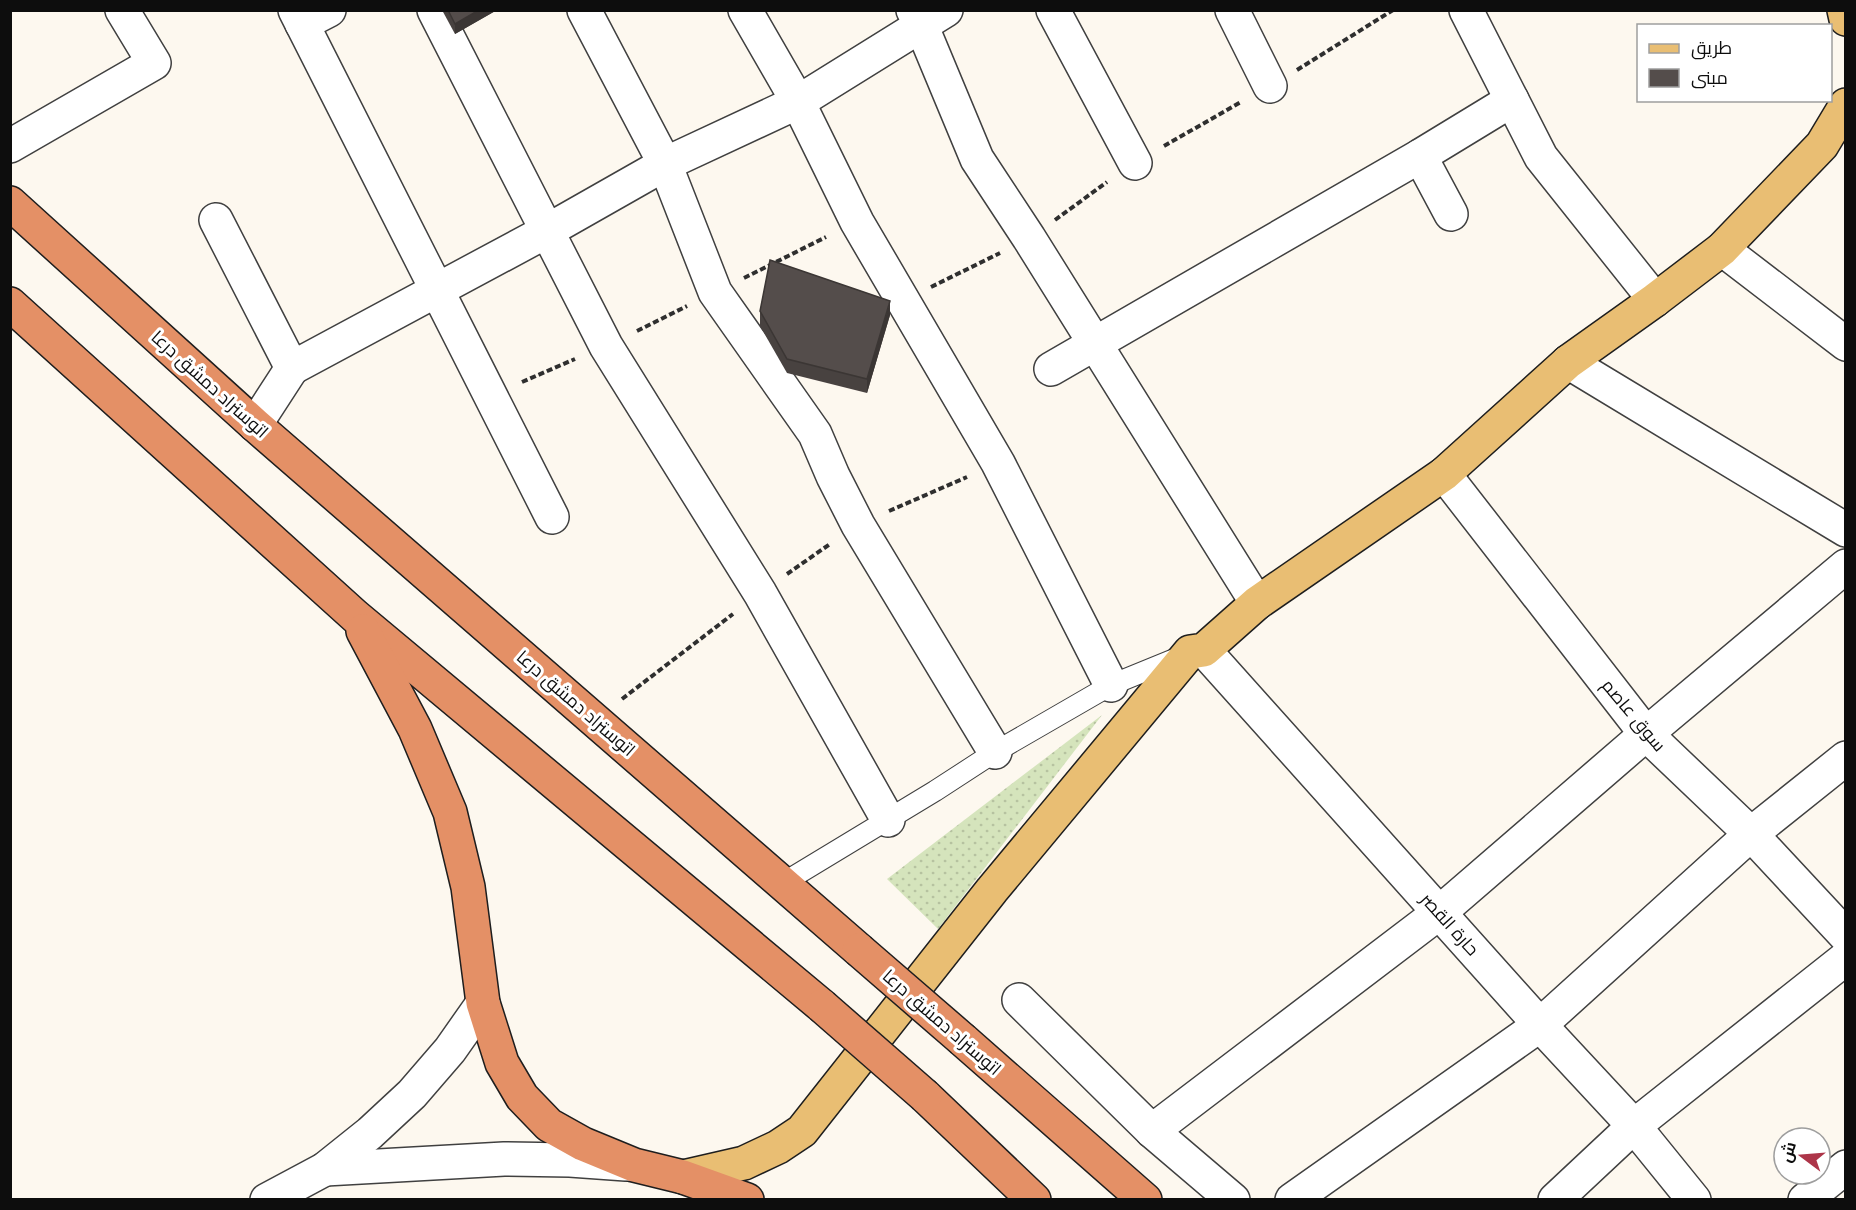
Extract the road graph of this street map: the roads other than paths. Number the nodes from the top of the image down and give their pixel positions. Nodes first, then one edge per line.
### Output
1 (122, 10) edge
2 (434, 10) edge
3 (584, 10) edge
4 (745, 10) edge
5 (1053, 10) edge
6 (1232, 10) edge
7 (1466, 10) edge
8 (1844, 10) edge
9 (309, 15) edge
10 (927, 16) edge
11 (1845, 19) edge
12 (1270, 86) road end
13 (1512, 100) junction
14 (798, 102) junction
15 (1845, 105) edge
16 (10, 146) edge
17 (1419, 156) junction
18 (1135, 163) road end
19 (665, 164) junction
20 (10, 203) edge
21 (1452, 214) dead end
22 (216, 220) dead end
23 (547, 231) junction
24 (1722, 249) junction
25 (437, 290) junction
26 (1655, 300) junction
27 (10, 304) edge
28 (1095, 344) junction
29 (1845, 344) edge
30 (1568, 362) junction
31 (292, 368) junction
32 (1051, 369) dead end
33 (255, 425) junction
34 (1444, 474) junction
35 (552, 517) dead end
36 (1845, 530) edge
37 (1845, 566) edge
38 (1257, 603) junction
39 (355, 616) junction
40 (1197, 651) junction
41 (1112, 685) junction
42 (1646, 734) junction
43 (995, 752) junction
44 (1845, 758) edge
45 (888, 820) junction
46 (1751, 834) junction
47 (783, 883) junction
48 (1440, 912) junction
49 (1845, 936) edge
50 (1845, 958) edge
51 (1019, 1000) dead end
52 (483, 1003) junction
53 (1540, 1024) junction
54 (1634, 1126) junction
55 (1152, 1131) junction
56 (634, 1165) junction
57 (1845, 1167) edge
58 (325, 1169) junction
59 (683, 1177) junction
60 (267, 1200) edge
61 (747, 1200) edge
62 (1034, 1200) edge
63 (1145, 1200) edge
64 (1233, 1200) edge
65 (1292, 1200) edge
66 (1555, 1200) edge
67 (1694, 1200) edge
68 (1805, 1200) edge

1 - 16 street
2 - 23 street
3 - 19 street
4 - 14 street
5 - 18 street
6 - 12 street
7 - 13 street
8 - 11 main road
9 - 25 street
10 - 14 street
10 - 28 street
13 - 17 street
13 - 26 street
14 - 19 street
14 - 41 street
15 - 24 main road
17 - 21 street
17 - 28 street
19 - 23 street
19 - 43 street
20 - 33 highway, اتوستراد دمشق درعا
22 - 31 street
23 - 25 street
23 - 45 street
24 - 26 main road
24 - 29 street
25 - 31 street
25 - 35 street
26 - 30 main road
27 - 39 highway
28 - 32 street
28 - 38 street
30 - 34 main road
30 - 36 street
31 - 33 street
33 - 47 highway, اتوستراد دمشق درعا
34 - 38 main road
34 - 42 street, سوق عاصم
37 - 42 street
38 - 40 main road
39 - 52 highway
39 - 62 highway, bridge
40 - 41 lane
40 - 48 street, حارة القصر
40 - 59 main road
41 - 43 lane
42 - 46 street, سوق عاصم
42 - 48 street
43 - 45 lane
44 - 46 street
45 - 47 lane
46 - 49 street, سوق عاصم
46 - 53 street
47 - 63 highway, اتوستراد دمشق درعا, bridge
48 - 53 street, حارة القصر
48 - 55 street
50 - 54 street
51 - 55 street
52 - 56 highway
52 - 58 street
53 - 54 street, حارة القصر
53 - 65 street
54 - 66 street
54 - 67 street, حارة القصر
55 - 64 street
56 - 58 street
56 - 59 highway
57 - 68 street
58 - 60 street
59 - 61 highway

